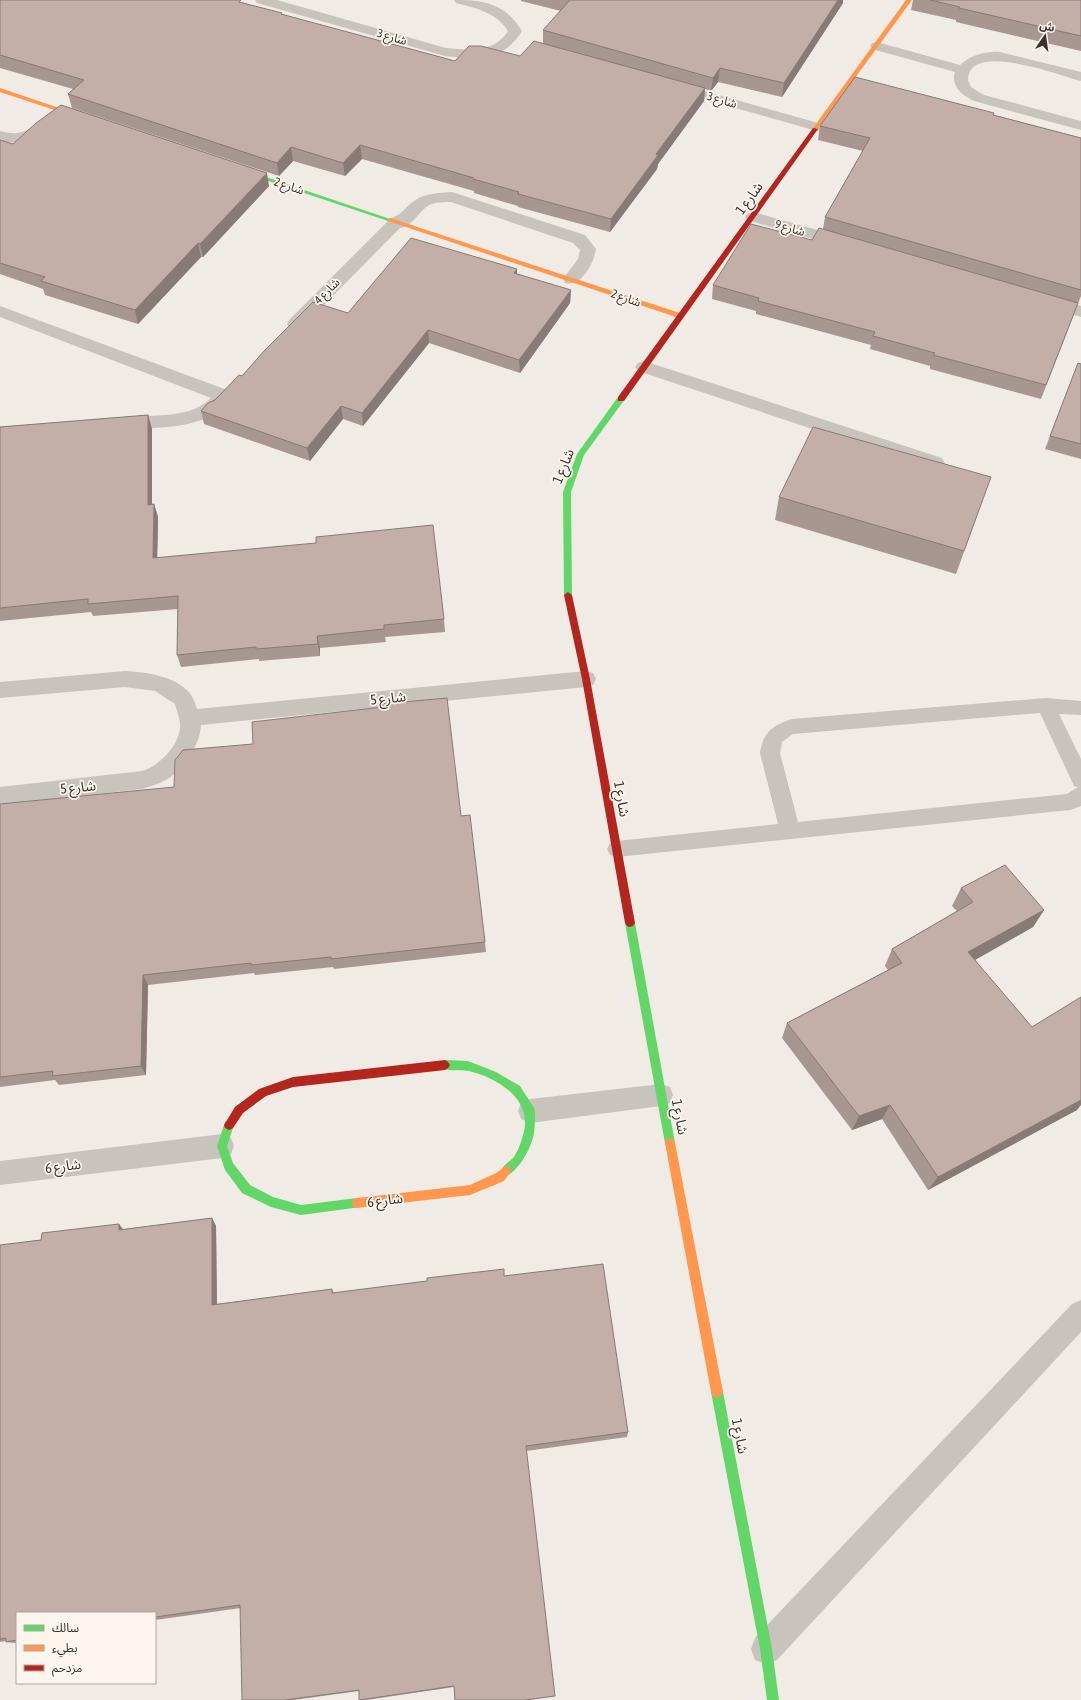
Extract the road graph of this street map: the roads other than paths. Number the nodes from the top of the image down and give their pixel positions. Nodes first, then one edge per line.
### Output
1 (461, 0) edge
2 (909, 0) edge
3 (271, 1) edge
4 (511, 41) junction
5 (526, 45) dead end
6 (877, 46) junction
7 (963, 70) junction
8 (1081, 77) edge
9 (664, 84) edge
10 (0, 90) edge
11 (63, 111) junction
12 (94, 121) edge
13 (1081, 126) edge
14 (817, 127) junction
15 (0, 136) edge
16 (230, 166) edge
17 (753, 217) junction
18 (399, 222) junction
19 (860, 248) edge
20 (571, 279) junction
21 (1035, 299) edge
22 (0, 311) edge
23 (1081, 312) edge
24 (681, 316) junction
25 (286, 334) edge
26 (644, 367) junction
27 (102, 425) edge
28 (949, 467) edge
29 (586, 679) junction
30 (0, 690) edge
31 (1046, 705) junction
32 (1081, 708) edge
33 (190, 718) junction
34 (1081, 780) edge
35 (1081, 794) edge
36 (0, 796) edge
37 (790, 831) junction
38 (617, 850) junction
39 (661, 1095) junction
40 (530, 1111) junction
41 (222, 1146) junction
42 (0, 1174) edge
43 (1081, 1313) edge
44 (766, 1650) junction
45 (773, 1700) edge

1 - 4 street
2 - 6 street, شارع 1
3 - 4 street, شارع 3
4 - 5 street
6 - 7 street
6 - 14 street, شارع 1
7 - 8 street
7 - 13 street
9 - 14 street, شارع 3
10 - 11 street
11 - 12 street
11 - 15 street
14 - 17 street, شارع 1
16 - 18 street, شارع 2
17 - 19 street, شارع 9
17 - 24 street, شارع 1
18 - 20 street, شارع 2
18 - 20 street
18 - 25 street, شارع 4
20 - 24 street, شارع 2
21 - 23 street
22 - 27 street
24 - 26 street, شارع 1
26 - 28 street
26 - 29 street, شارع 1
29 - 33 street, شارع 5
29 - 38 street, شارع 1
30 - 33 street, شارع 5
31 - 32 lane
31 - 34 lane
31 - 37 lane
33 - 36 street, شارع 5
35 - 37 lane
37 - 38 lane
38 - 39 street, شارع 1
39 - 40 street
39 - 44 street, شارع 1
40 - 41 street
40 - 41 street, شارع 6
41 - 42 street, شارع 6
43 - 44 street
44 - 45 street, شارع 1

